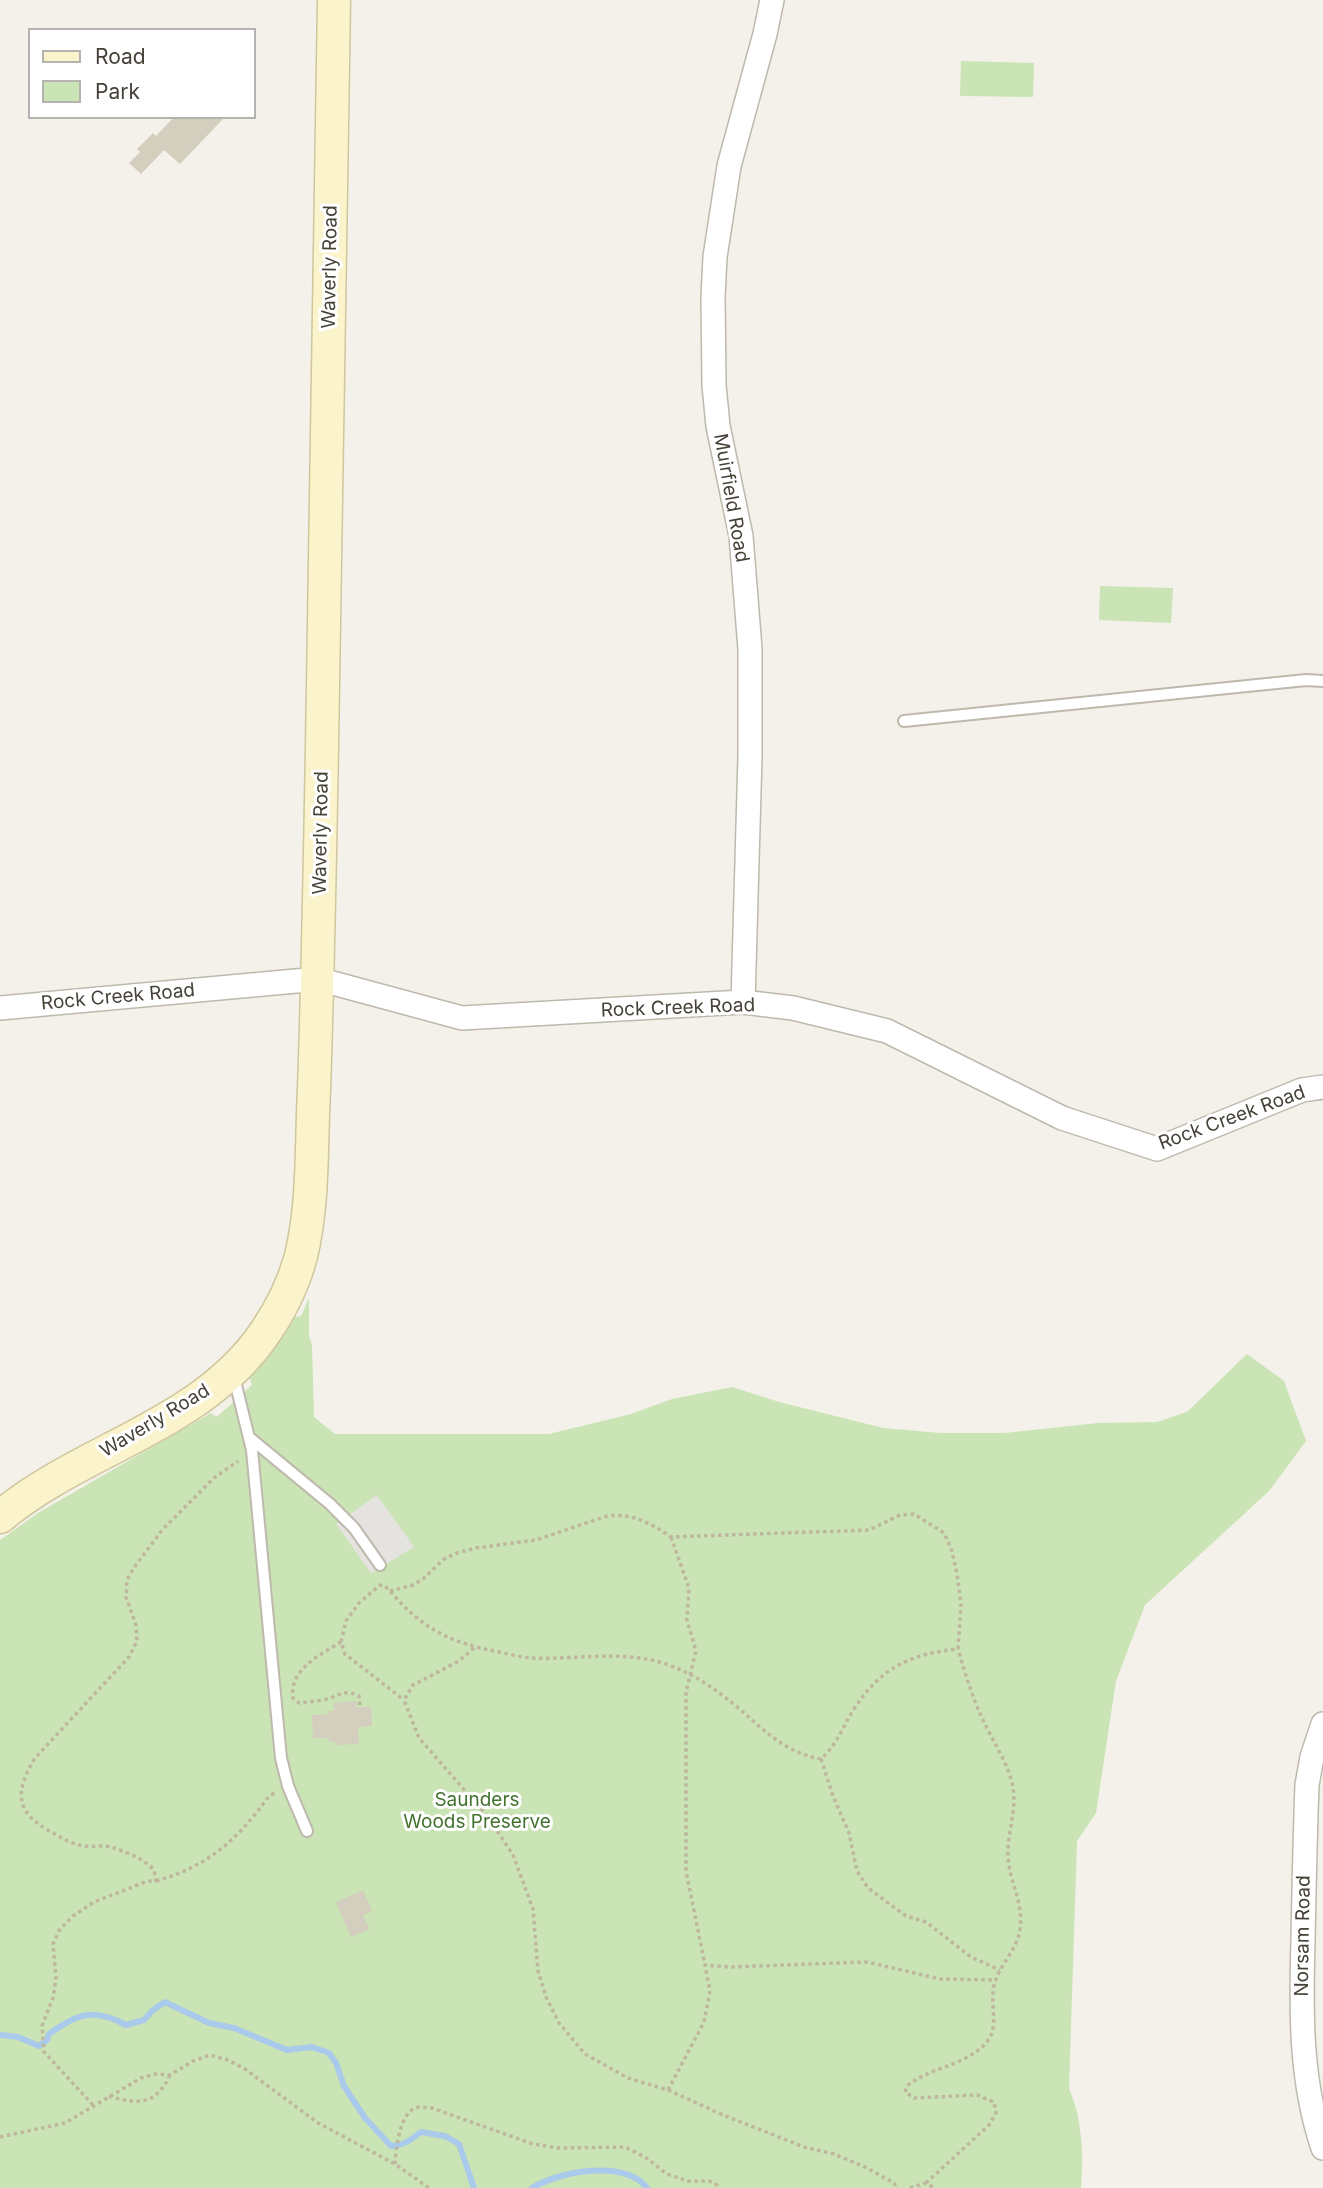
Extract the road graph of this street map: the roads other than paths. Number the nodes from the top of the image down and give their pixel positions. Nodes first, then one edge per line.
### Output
1 (334, 0) edge
2 (772, 0) edge
3 (1323, 681) edge
4 (904, 721) dead end
5 (318, 979) junction
6 (743, 1002) junction
7 (0, 1008) edge
8 (1323, 1087) edge
9 (232, 1370) junction
10 (250, 1438) junction
11 (0, 1517) edge
12 (380, 1565) dead end
13 (1323, 1724) edge
14 (307, 1831) dead end
15 (1323, 2148) edge

1 - 5 street, Waverly Road
2 - 6 street, Muirfield Road
3 - 4 lane
5 - 6 street, Rock Creek Road
5 - 7 street, Rock Creek Road
5 - 9 street, Waverly Road
6 - 8 street, Rock Creek Road
9 - 10 lane
9 - 11 street, Waverly Road
10 - 12 lane
10 - 14 lane
13 - 15 street, Norsam Road

